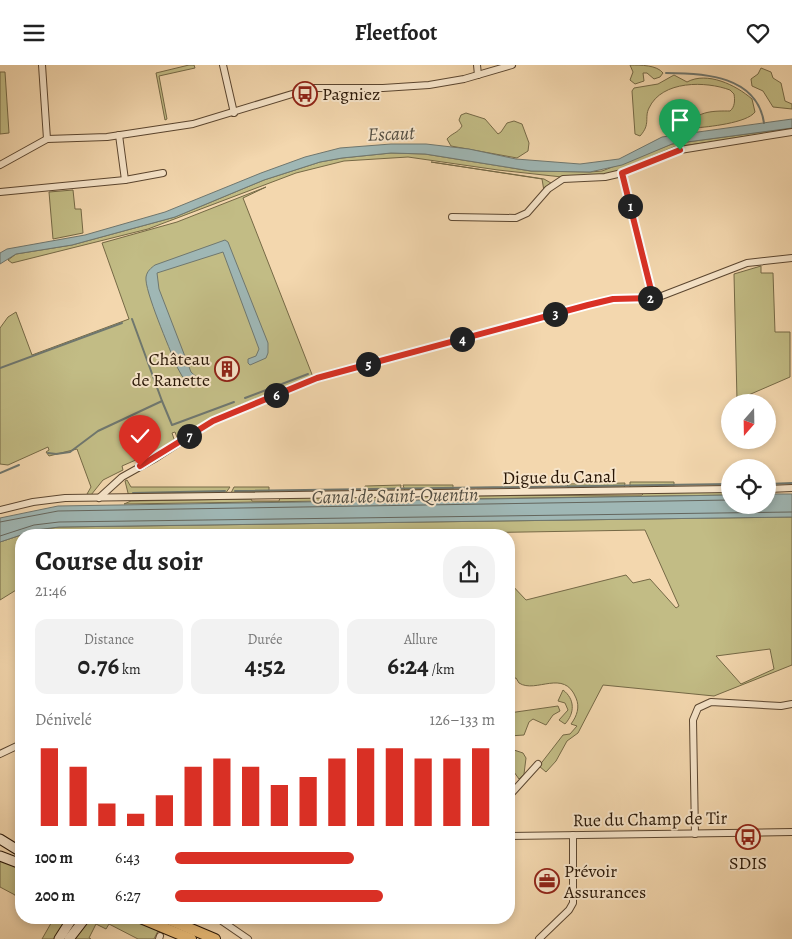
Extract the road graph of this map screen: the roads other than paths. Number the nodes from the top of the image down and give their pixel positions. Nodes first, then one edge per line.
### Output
1 (42, 65) edge
2 (223, 65) edge
3 (477, 65) edge
4 (512, 65) edge
5 (478, 75) junction
6 (234, 113) junction
7 (792, 132) edge
8 (119, 135) junction
9 (47, 139) junction
10 (0, 165) edge
11 (163, 173) dead end
12 (622, 173) junction
13 (125, 180) junction
14 (0, 193) edge
15 (452, 217) dead end
16 (792, 258) edge
17 (653, 298) junction
18 (792, 488) edge
19 (721, 489) edge
20 (776, 489) edge
21 (99, 498) junction
22 (0, 510) edge
23 (792, 704) edge
24 (15, 747) edge
25 (0, 755) edge
26 (538, 764) dead end
27 (515, 789) edge
28 (792, 832) edge
29 (695, 833) junction
30 (574, 835) junction
31 (515, 836) edge
32 (0, 839) edge
33 (15, 848) edge
34 (0, 856) edge
35 (15, 862) edge
36 (69, 924) edge
37 (81, 924) edge
38 (155, 924) edge
39 (180, 924) edge
40 (191, 924) edge
41 (226, 924) edge
42 (59, 939) edge
43 (69, 939) edge
44 (191, 939) edge
45 (215, 939) edge
46 (220, 939) edge
47 (248, 939) edge
48 (539, 939) edge

1 - 9 street
2 - 6 street
3 - 5 street
4 - 5 street
5 - 6 street
6 - 8 street
7 - 12 street
8 - 9 street
8 - 13 street
9 - 10 street
11 - 13 street
12 - 15 street
12 - 17 street
13 - 14 street
16 - 17 street
17 - 21 street
18 - 20 street
19 - 21 street, Digue du Canal
21 - 22 street, Digue du Canal
23 - 29 street
24 - 25 street
26 - 27 street
28 - 29 street, Rue du Champ de Tir
29 - 30 street, Rue du Champ de Tir
30 - 31 street, Rue du Champ de Tir
30 - 48 street
32 - 33 main road
34 - 35 main road
36 - 42 main road
37 - 43 main road
38 - 44 main road
39 - 45 main road
40 - 46 main road
41 - 47 street

